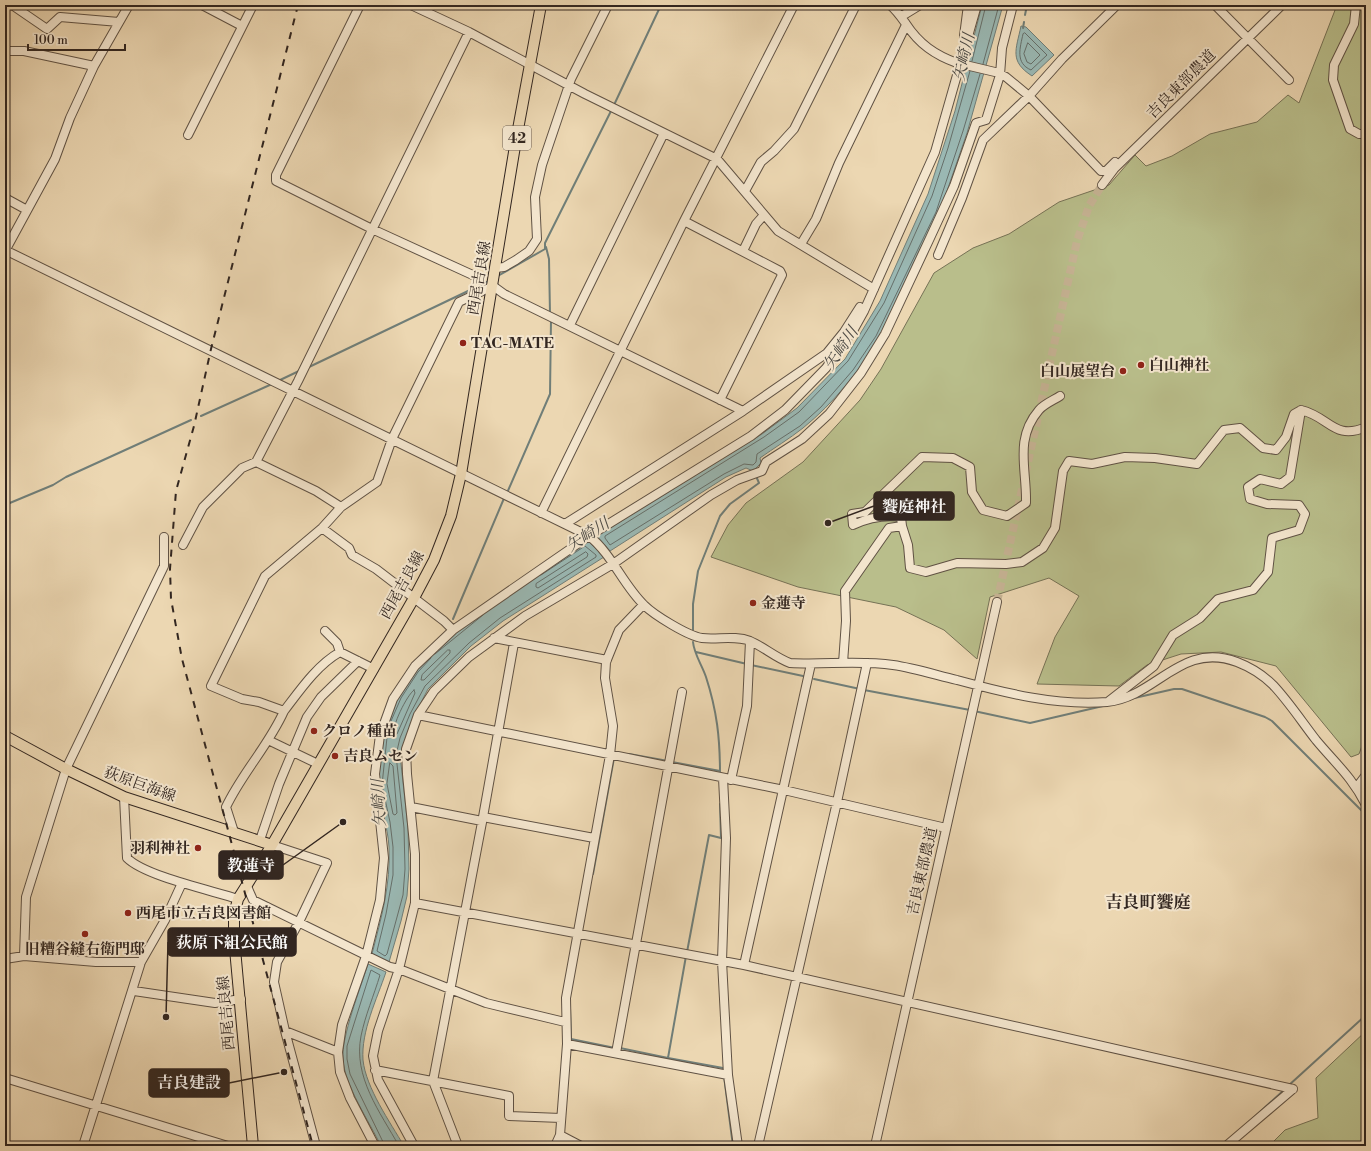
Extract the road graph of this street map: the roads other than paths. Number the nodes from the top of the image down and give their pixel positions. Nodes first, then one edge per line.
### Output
1 (12, 5) edge
2 (129, 5) edge
3 (202, 5) edge
4 (253, 5) edge
5 (360, 5) edge
6 (411, 5) edge
7 (541, 5) edge
8 (608, 5) edge
9 (794, 5) edge
10 (856, 5) edge
11 (890, 5) edge
12 (920, 5) edge
13 (939, 5) edge
14 (962, 5) edge
15 (968, 5) edge
16 (977, 5) edge
17 (1013, 5) edge
18 (1117, 5) edge
19 (1215, 5) edge
20 (1282, 5) edge
21 (1356, 5) edge
22 (420, 7) edge
23 (902, 16) junction
24 (119, 22) junction
25 (906, 24) junction
26 (242, 26) junction
27 (469, 32) junction
28 (1247, 39) junction
29 (965, 43) junction
30 (5, 50) edge
31 (530, 65) junction
32 (94, 66) junction
33 (997, 74) junction
34 (1289, 80) dead end
35 (570, 86) junction
36 (1029, 96) junction
37 (664, 133) junction
38 (1366, 134) edge
39 (188, 135) dead end
40 (1129, 155) junction
41 (717, 159) junction
42 (1102, 185) tunnel mouth
43 (745, 191) junction
44 (5, 198) edge
45 (28, 210) junction
46 (764, 215) junction
47 (684, 221) junction
48 (372, 229) junction
49 (801, 244) junction
50 (5, 250) edge
51 (743, 251) junction
52 (938, 255) dead end
53 (496, 270) junction
54 (477, 277) dead end
55 (493, 286) junction
56 (872, 288) junction
57 (570, 325) junction
58 (621, 351) junction
59 (289, 388) junction
60 (1060, 396) dead end
61 (720, 400) junction
62 (1301, 410) junction
63 (743, 411) junction
64 (1366, 427) edge
65 (392, 439) junction
66 (256, 462) junction
67 (461, 474) junction
68 (341, 507) junction
69 (541, 513) junction
70 (566, 524) junction
71 (902, 526) junction
72 (322, 528) junction
73 (164, 537) dead end
74 (591, 538) junction
75 (182, 545) dead end
76 (613, 564) junction
77 (414, 598) junction
78 (997, 602) tunnel mouth
79 (643, 605) junction
80 (453, 630) junction
81 (325, 631) dead end
82 (494, 638) junction
83 (750, 641) junction
84 (514, 642) junction
85 (340, 652) junction
86 (607, 660) junction
87 (358, 661) junction
88 (843, 662) junction
89 (867, 663) junction
90 (810, 664) junction
91 (374, 669) junction
92 (979, 686) junction
93 (682, 692) dead end
94 (1108, 701) junction
95 (284, 711) junction
96 (418, 715) junction
97 (498, 731) junction
98 (5, 736) edge
99 (268, 740) junction
100 (292, 752) junction
101 (610, 755) junction
102 (318, 764) junction
103 (667, 765) junction
104 (66, 769) junction
105 (1366, 775) edge
106 (727, 779) junction
107 (1357, 787) junction
108 (784, 790) junction
109 (124, 797) junction
110 (837, 802) junction
111 (1366, 805) edge
112 (411, 807) junction
113 (483, 819) junction
114 (946, 828) junction
115 (234, 832) junction
116 (594, 838) junction
117 (260, 840) junction
118 (272, 845) junction
119 (182, 883) junction
120 (246, 884) junction
121 (238, 898) junction
122 (415, 903) junction
123 (466, 912) junction
124 (299, 922) junction
125 (578, 934) junction
126 (635, 945) junction
127 (24, 956) junction
128 (368, 957) junction
129 (5, 959) edge
130 (722, 961) junction
131 (142, 962) junction
132 (744, 965) junction
133 (399, 969) junction
134 (797, 978) junction
135 (451, 990) junction
136 (134, 991) junction
137 (240, 998) junction
138 (907, 1003) junction
139 (565, 1022) junction
140 (285, 1031) junction
141 (567, 1044) junction
142 (338, 1052) junction
143 (616, 1053) junction
144 (375, 1070) junction
145 (728, 1075) junction
146 (5, 1078) edge
147 (432, 1081) junction
148 (97, 1106) junction
149 (561, 1118) junction
150 (560, 1135) junction
151 (83, 1146) edge
152 (228, 1146) edge
153 (253, 1146) edge
154 (316, 1146) edge
155 (375, 1146) edge
156 (414, 1146) edge
157 (458, 1146) edge
158 (555, 1146) edge
159 (581, 1146) edge
160 (738, 1146) edge
161 (758, 1146) edge
162 (875, 1146) edge
163 (1226, 1146) edge

1 - 24 street
2 - 24 street
3 - 26 street
4 - 26 street
5 - 48 street
6 - 22 street
7 - 31 main road, 西尾吉良線 / 42
8 - 35 street
9 - 41 street
10 - 43 street
11 - 23 street
12 - 23 street
13 - 14 street
15 - 29 street
16 - 29 street
17 - 33 street
18 - 36 street
19 - 28 street
20 - 28 street, 吉良東部農道
21 - 38 street
22 - 27 street
23 - 25 street
24 - 32 street
25 - 33 street, bridge
25 - 49 street
26 - 39 street
27 - 31 street
27 - 48 street
28 - 34 street
28 - 40 street, 吉良東部農道
29 - 56 street
30 - 32 street
31 - 35 street
31 - 53 main road, 西尾吉良線 / 42
32 - 45 street
33 - 36 street
33 - 76 street
35 - 37 street
35 - 53 street
36 - 40 street
36 - 52 street
37 - 41 street
37 - 57 street
40 - 42 street, 吉良東部農道
41 - 43 street
41 - 47 street
43 - 46 street
44 - 45 street
45 - 50 street
46 - 49 street
46 - 51 street
47 - 51 street
47 - 58 street
48 - 54 street
48 - 59 street
49 - 56 street
50 - 59 street
51 - 61 street
53 - 55 main road, 西尾吉良線 / 42
55 - 57 street
55 - 65 street
55 - 67 main road, 西尾吉良線 / 42
56 - 63 street
56 - 74 street
57 - 58 street
58 - 61 street
58 - 69 street
59 - 65 street
59 - 66 street
60 - 71 street
61 - 63 street
62 - 64 street
62 - 71 street
62 - 94 street
63 - 70 street
65 - 67 street
65 - 68 street
66 - 68 street
66 - 75 street
67 - 69 street
67 - 77 main road, 西尾吉良線 / 42
68 - 72 street
69 - 70 street
70 - 74 street
71 - 88 street
72 - 77 street
72 - 95 street
73 - 104 street
74 - 76 street
74 - 80 street
76 - 79 street
76 - 82 street
77 - 80 street
77 - 91 main road, 西尾吉良線 / 42
78 - 92 street, 吉良東部農道
79 - 83 street
79 - 86 street
80 - 128 street
81 - 85 street
82 - 84 street
82 - 96 street
83 - 90 street
83 - 106 street
84 - 86 street
84 - 97 street
85 - 87 street
85 - 95 street
86 - 101 street
87 - 91 street
87 - 100 street
88 - 89 street
88 - 90 street
89 - 92 street
89 - 110 street
90 - 108 street
91 - 102 main road, 西尾吉良線 / 42
92 - 94 street
92 - 114 street, 吉良東部農道
93 - 103 street
94 - 107 street
95 - 99 street
96 - 97 street
96 - 112 street
97 - 101 street
97 - 113 street
98 - 104 main road, 荻原巨海線
99 - 100 street
99 - 115 street
100 - 102 street
100 - 117 street
101 - 103 street
101 - 116 street
102 - 118 main road, 西尾吉良線 / 42
103 - 106 street
103 - 126 street
104 - 109 main road, 荻原巨海線
104 - 127 street
105 - 107 street
106 - 108 street
106 - 130 street
107 - 111 street
108 - 110 street
108 - 132 street
109 - 115 main road, 荻原巨海線
109 - 119 street
110 - 114 street
110 - 134 street
112 - 113 street
112 - 122 street
113 - 116 street
113 - 123 street
114 - 138 street, 吉良東部農道
115 - 117 main road, 荻原巨海線
116 - 125 street
117 - 118 main road, 荻原巨海線
118 - 120 main road, 西尾吉良線 / 42
118 - 124 street
119 - 121 street
119 - 131 street
120 - 121 main road, 西尾吉良線 / 42
120 - 124 street
121 - 137 main road, 西尾吉良線 / 42
122 - 123 street
122 - 133 street
123 - 125 street
123 - 135 street
124 - 128 street
124 - 140 street
125 - 126 street
125 - 139 street
126 - 130 street
126 - 143 street
127 - 129 street
127 - 131 street
128 - 133 street
128 - 142 street
130 - 132 street
130 - 145 street
131 - 136 street
132 - 134 street
133 - 135 street
133 - 144 street
134 - 138 street
134 - 161 street
135 - 139 street
135 - 147 street
136 - 137 street
136 - 148 street
137 - 153 main road, 西尾吉良線 / 42
138 - 162 street, 吉良東部農道
138 - 163 street
139 - 141 street
140 - 142 street
140 - 154 street
141 - 143 street
141 - 149 street
142 - 155 street
143 - 145 street
144 - 147 street
144 - 156 street
145 - 160 street
146 - 148 street
147 - 149 street
147 - 157 street
148 - 151 street
148 - 152 street
149 - 150 street
150 - 158 street
150 - 159 street

